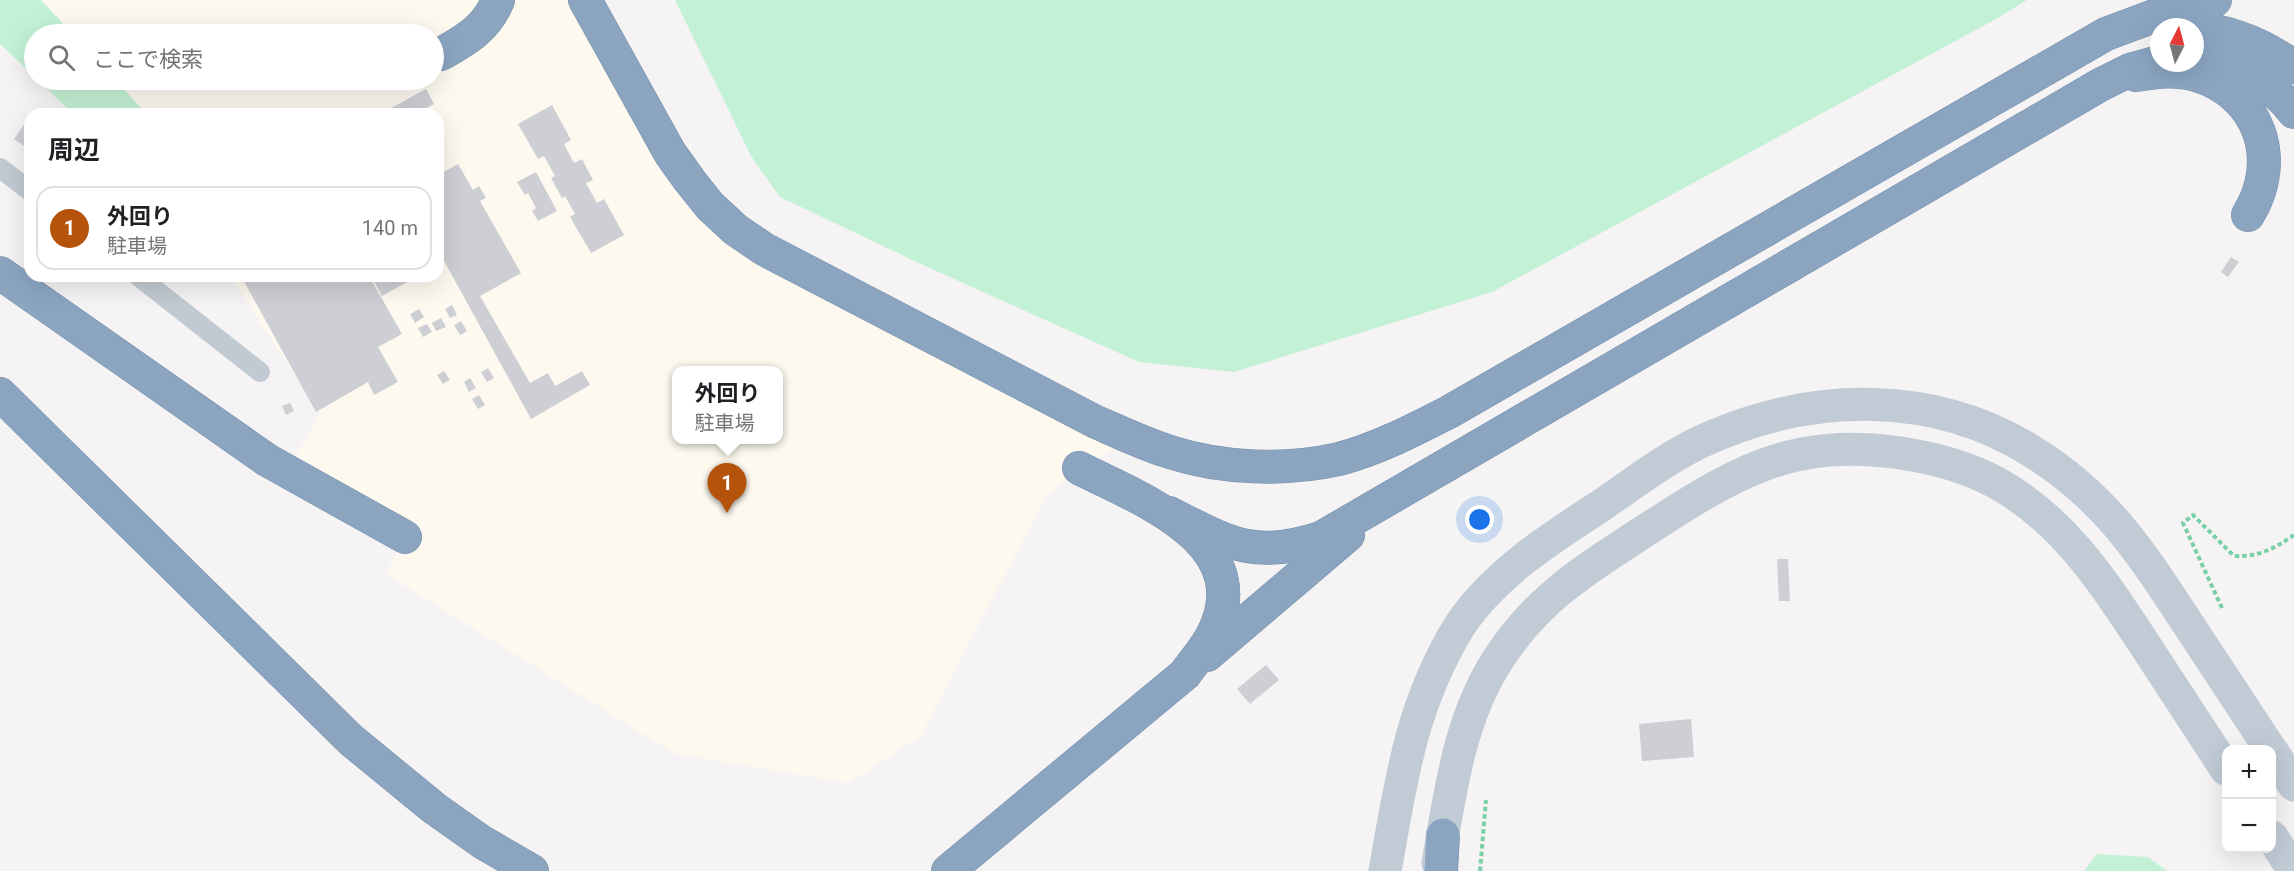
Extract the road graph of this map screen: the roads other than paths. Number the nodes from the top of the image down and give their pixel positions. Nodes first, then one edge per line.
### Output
1 (498, 0) edge
2 (585, 0) edge
3 (2215, 0) edge
4 (2204, 30) edge
5 (2150, 31) edge
6 (2079, 51) junction
7 (444, 52) edge
8 (2204, 62) edge
9 (2150, 64) edge
10 (2294, 67) edge
11 (2100, 85) junction
12 (2294, 112) edge
13 (0, 168) edge
14 (24, 186) edge
15 (2248, 215) dead end
16 (0, 273) edge
17 (146, 282) edge
18 (260, 372) dead end
19 (0, 394) edge
20 (1079, 468) dead end
21 (1393, 497) junction
22 (1169, 513) junction
23 (405, 537) dead end
24 (1185, 674) junction
25 (2268, 745) edge
26 (2276, 758) edge
27 (2222, 763) edge
28 (2294, 785) edge
29 (1443, 835) joint
30 (2276, 844) edge
31 (532, 871) edge
32 (948, 871) edge
33 (1385, 871) edge
34 (1439, 871) edge
35 (2294, 871) edge

1 - 7 highway
2 - 6 highway
3 - 6 highway
4 - 10 highway
5 - 6 highway
8 - 12 highway
9 - 11 highway
11 - 15 highway
11 - 21 highway
13 - 14 lane
16 - 23 highway
17 - 18 lane
19 - 31 highway
20 - 22 highway
21 - 22 highway
21 - 24 highway
22 - 24 highway
24 - 32 highway
25 - 33 street
26 - 28 street
27 - 29 street
29 - 34 highway
30 - 35 street

